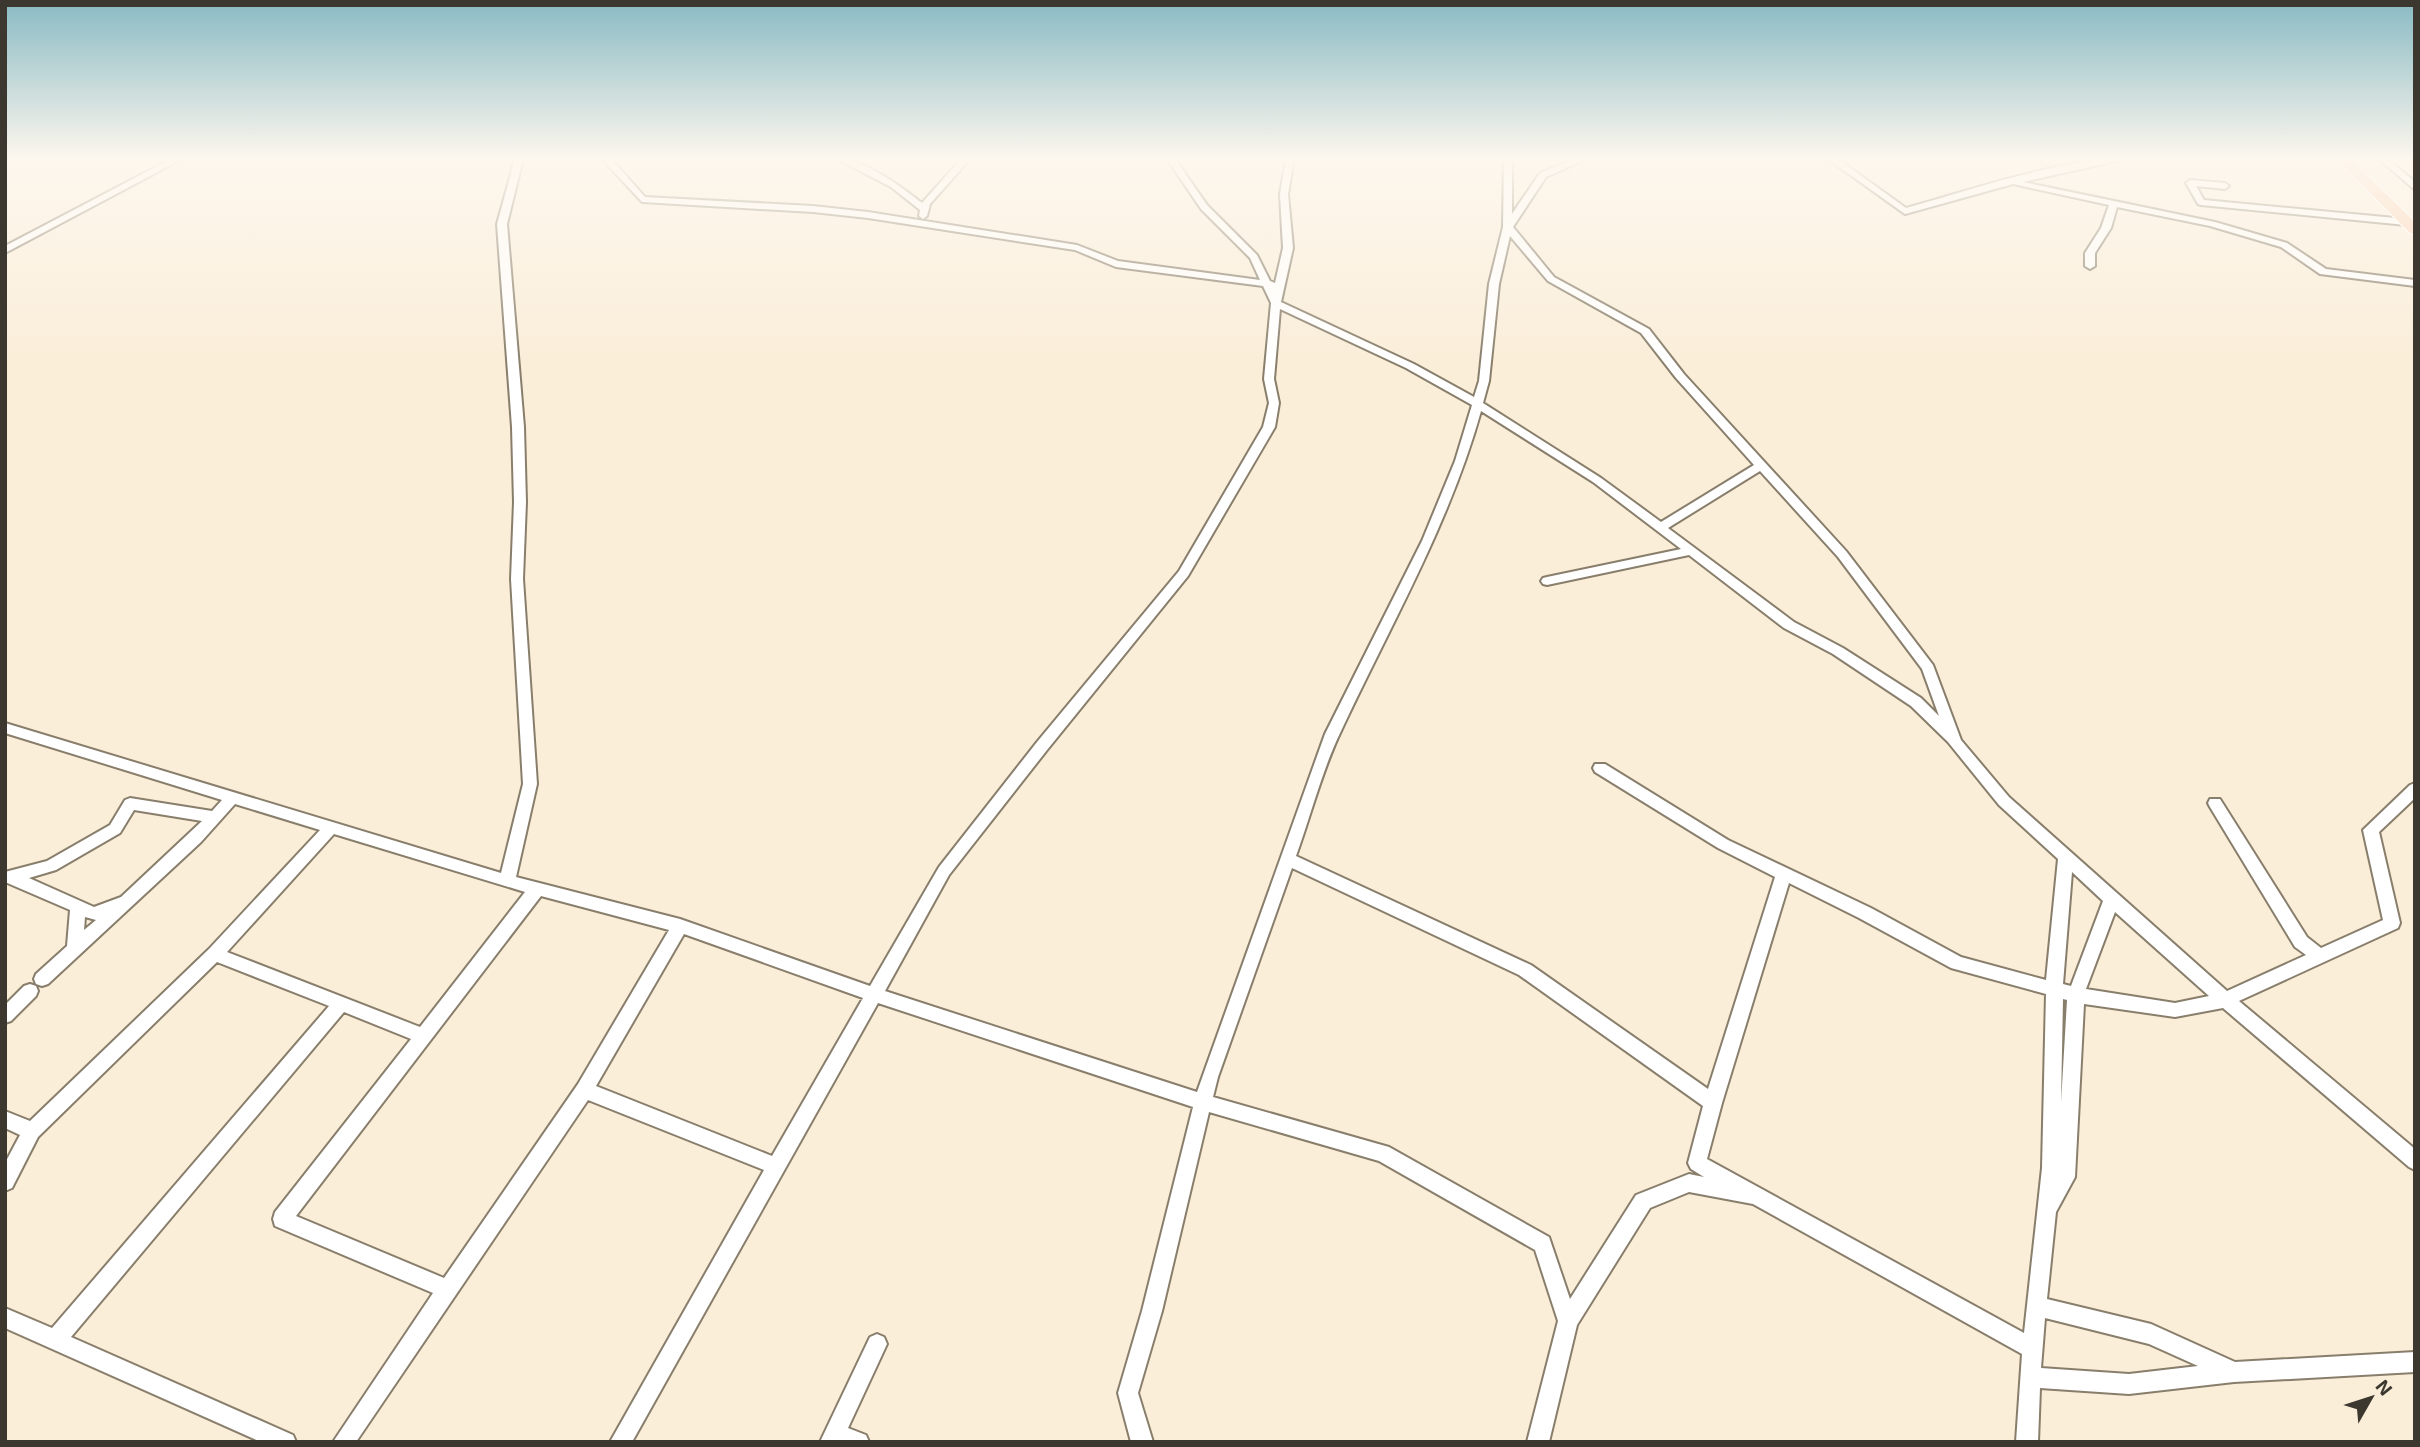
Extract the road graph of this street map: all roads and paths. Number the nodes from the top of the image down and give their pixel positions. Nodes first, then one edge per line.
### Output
1 (50, 227) edge
2 (502, 227) edge
3 (941, 227) edge
4 (1224, 227) edge
5 (1286, 227) edge
6 (1508, 227) joint
7 (2106, 227) edge
8 (2221, 227) edge
9 (5, 250) edge
10 (2090, 266) dead end
11 (2415, 283) edge
12 (1273, 284) junction
13 (1276, 303) junction
14 (1478, 404) junction
15 (1760, 466) junction
16 (1660, 528) junction
17 (1691, 551) junction
18 (1547, 580) dead end
19 (5, 728) edge
20 (1955, 741) junction
21 (1600, 768) dead end
22 (2415, 789) edge
23 (232, 798) junction
24 (2215, 803) dead end
25 (214, 817) junction
26 (331, 828) junction
27 (2066, 858) junction
28 (1288, 859) junction
29 (1784, 874) junction
30 (8, 876) edge
31 (507, 881) junction
32 (537, 889) junction
33 (2112, 899) junction
34 (126, 902) junction
35 (78, 907) junction
36 (680, 926) junction
37 (75, 949) junction
38 (215, 954) junction
39 (2318, 955) junction
40 (2055, 988) junction
41 (872, 994) junction
42 (2076, 995) junction
43 (2225, 1000) junction
44 (341, 1004) junction
45 (5, 1016) edge
46 (423, 1036) junction
47 (584, 1090) junction
48 (1203, 1102) junction
49 (1713, 1103) junction
50 (5, 1119) edge
51 (32, 1131) junction
52 (2415, 1161) edge
53 (775, 1166) junction
54 (5, 1182) edge
55 (1753, 1195) junction
56 (2047, 1211) junction
57 (447, 1289) junction
58 (2036, 1306) junction
59 (5, 1318) edge
60 (1568, 1321) junction
61 (55, 1340) junction
62 (877, 1344) dead end
63 (2032, 1349) junction
64 (2415, 1362) edge
65 (2234, 1372) junction
66 (2030, 1377) junction
67 (832, 1438) edge
68 (286, 1442) edge
69 (343, 1442) edge
70 (620, 1442) edge
71 (859, 1442) edge
72 (1142, 1442) edge
73 (1538, 1442) edge
74 (2027, 1442) edge

1 - 9 street
2 - 31 street
3 - 12 street
4 - 12 street
5 - 12 street
6 - 14 street
6 - 15 street
7 - 10 street
8 - 11 street
12 - 13 street
13 - 14 street
13 - 41 street
14 - 16 street
14 - 28 street
15 - 16 street
15 - 20 street
16 - 17 street
17 - 18 street
17 - 20 street
19 - 23 street
20 - 27 street
21 - 29 street
22 - 39 street
23 - 25 street
23 - 26 street
24 - 39 street
25 - 30 street
25 - 34 street
26 - 31 street
26 - 38 street
27 - 33 street
27 - 40 street
28 - 48 street
28 - 49 street
29 - 40 street
29 - 49 street
30 - 35 street
31 - 32 street
32 - 36 street
32 - 46 street
33 - 42 street
33 - 43 street
34 - 35 street
34 - 37 street
35 - 37 street
36 - 41 street
36 - 47 street
37 - 45 street
38 - 44 street
38 - 51 street
39 - 43 street
40 - 42 street
40 - 56 street
41 - 48 street
41 - 53 street
42 - 43 street
42 - 56 street
43 - 52 street
44 - 46 street
44 - 61 street
46 - 57 street
47 - 53 street
47 - 57 street
48 - 60 street
48 - 72 street
49 - 55 street
50 - 51 street
51 - 54 street
53 - 70 street
55 - 60 street
55 - 63 street
56 - 58 street
57 - 69 street
58 - 63 street
58 - 65 street
59 - 61 street
60 - 73 street
61 - 68 street
62 - 67 street
63 - 66 street
64 - 65 street
65 - 66 street
66 - 74 street
67 - 71 street

